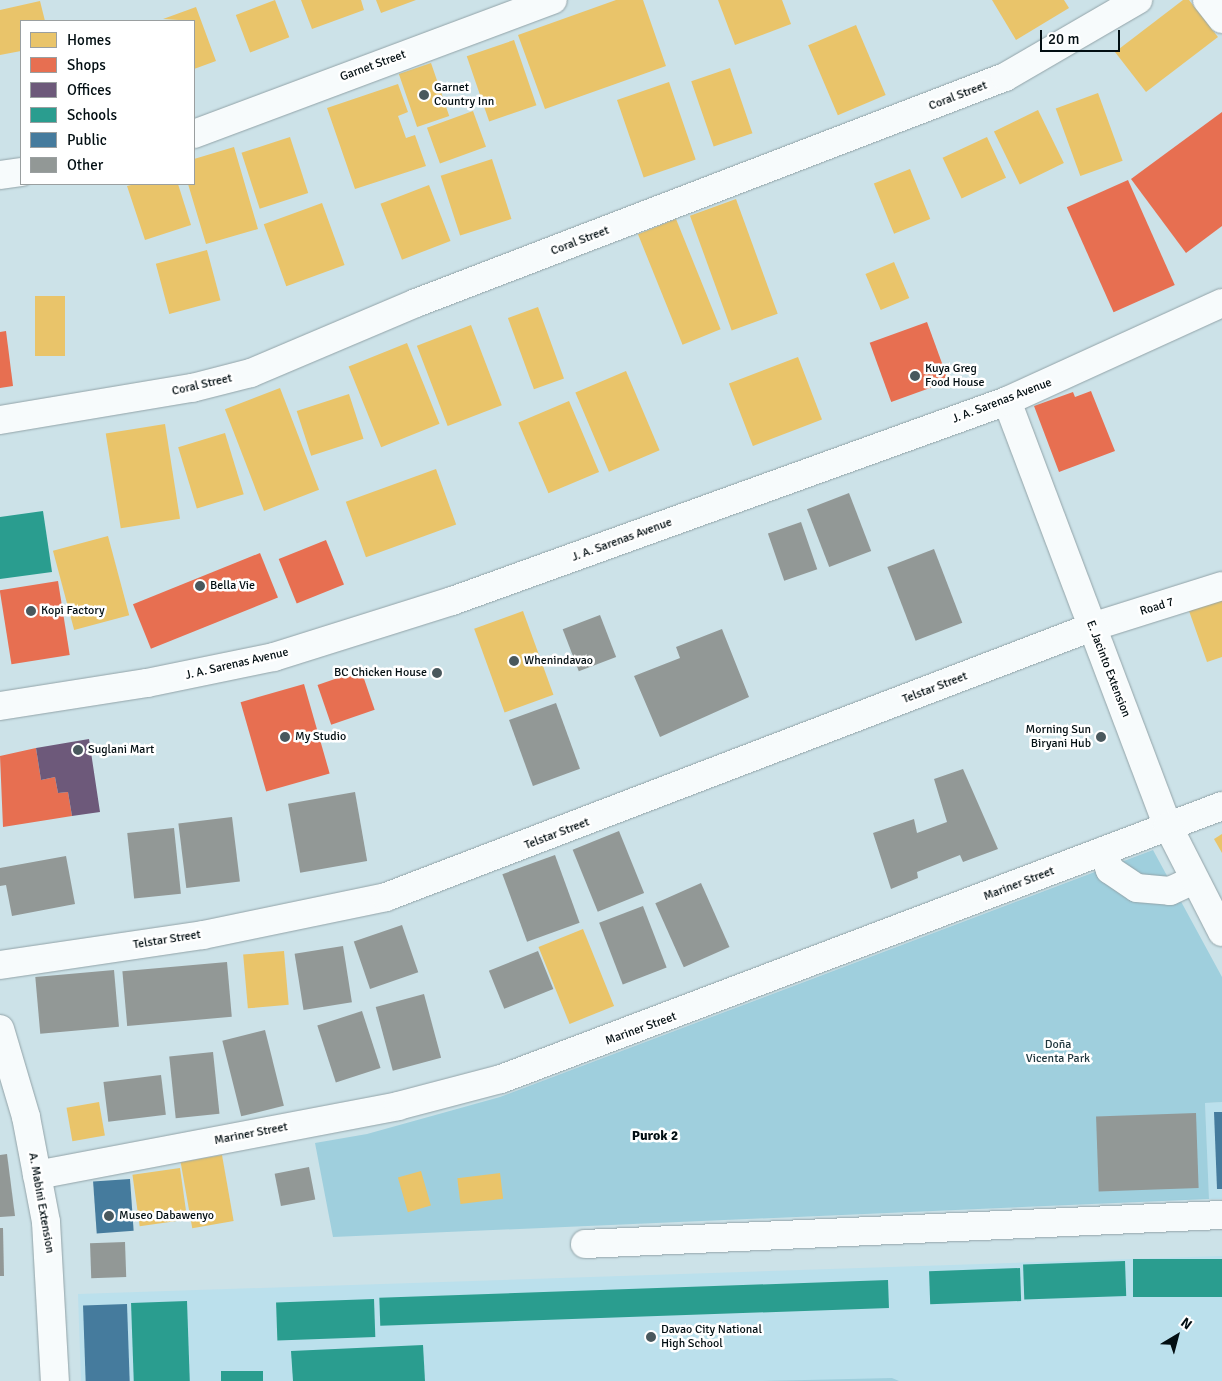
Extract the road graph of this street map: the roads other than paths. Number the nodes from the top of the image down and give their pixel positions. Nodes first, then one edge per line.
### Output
1 (553, 0) edge
2 (1138, 0) edge
3 (1207, 0) edge
4 (1222, 19) edge
5 (195, 134) edge
6 (20, 172) edge
7 (0, 175) edge
8 (1222, 303) edge
9 (1007, 401) junction
10 (0, 420) edge
11 (1222, 586) edge
12 (1092, 627) junction
13 (0, 706) edge
14 (1222, 806) edge
15 (1168, 826) junction
16 (1103, 851) junction
17 (1194, 880) junction
18 (1222, 932) edge
19 (0, 965) edge
20 (0, 1029) edge
21 (37, 1175) junction
22 (1222, 1215) edge
23 (585, 1244) dead end
24 (55, 1381) edge

1 - 5 street, Garnet Street
2 - 10 street, Coral Street
3 - 4 street
6 - 7 street
8 - 9 street, J. A. Sarenas Avenue
9 - 12 street, E. Jacinto Extension
9 - 13 street, J. A. Sarenas Avenue
11 - 12 street, Road 7
12 - 15 street, E. Jacinto Extension
12 - 19 street, Telstar Street
14 - 15 street, Mariner Street
15 - 16 street, Mariner Street
15 - 17 street, E. Jacinto Extension
16 - 17 street
16 - 21 street, Mariner Street
17 - 18 street, E. Jacinto Extension
20 - 21 street, A. Mabini Extension
21 - 24 street, A. Mabini Extension
22 - 23 street

